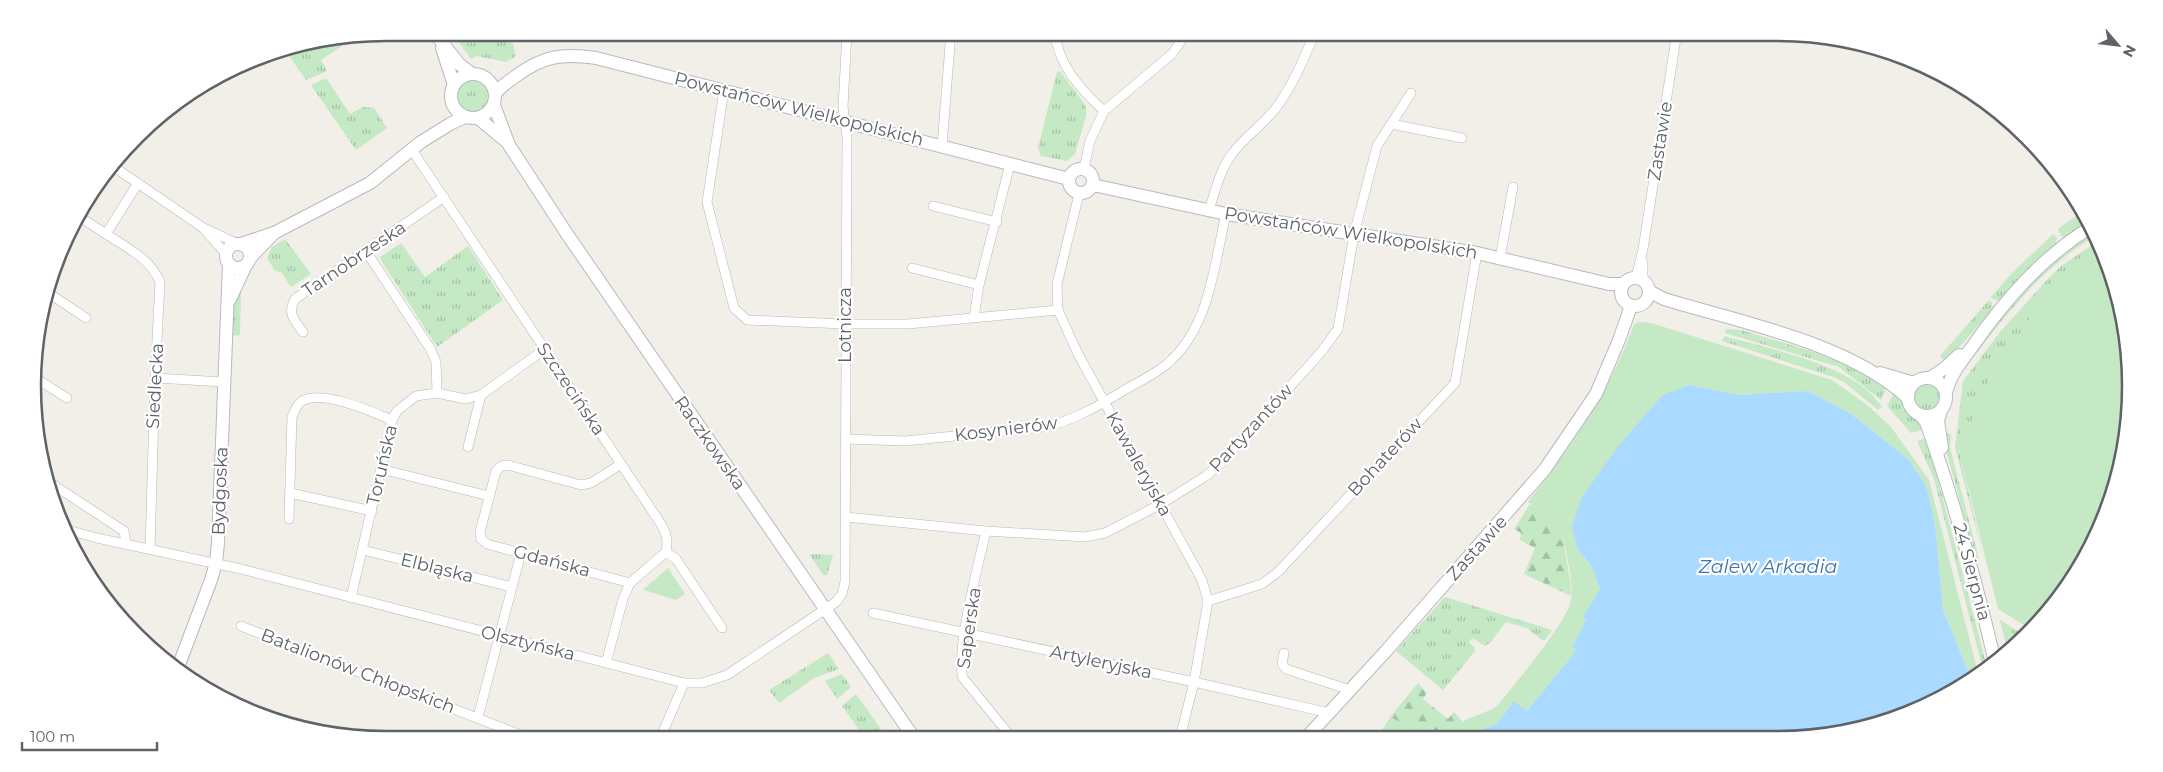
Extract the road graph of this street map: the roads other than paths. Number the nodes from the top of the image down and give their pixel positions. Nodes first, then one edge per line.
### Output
1 (438, 41) edge
2 (440, 41) edge
3 (847, 41) edge
4 (950, 41) edge
5 (1056, 41) edge
6 (1180, 41) edge
7 (1311, 41) edge
8 (1676, 41) edge
9 (528, 66) junction
10 (472, 74) junction
11 (487, 79) junction
12 (454, 85) junction
13 (724, 90) junction
14 (1411, 93) dead end
15 (494, 99) junction
16 (452, 106) junction
17 (1104, 112) junction
18 (465, 117) junction
19 (478, 118) junction
20 (844, 121) junction
21 (1391, 124) junction
22 (1462, 138) dead end
23 (509, 145) junction
24 (416, 146) junction
25 (942, 146) junction
26 (1010, 164) junction
27 (118, 169) edge
28 (1084, 169) junction
29 (1069, 179) junction
30 (138, 183) junction
31 (1093, 185) junction
32 (1513, 187) dead end
33 (1079, 194) junction
34 (444, 197) junction
35 (933, 206) dead end
36 (1208, 210) junction
37 (1226, 214) junction
38 (84, 220) edge
39 (997, 222) junction
40 (202, 227) junction
41 (2085, 231) edge
42 (274, 233) junction
43 (106, 234) junction
44 (1354, 234) junction
45 (239, 244) junction
46 (366, 251) junction
47 (1477, 253) junction
48 (1500, 258) junction
49 (227, 259) junction
50 (248, 262) junction
51 (912, 268) dead end
52 (979, 285) junction
53 (1622, 289) junction
54 (1640, 294) junction
55 (53, 296) edge
56 (228, 306) junction
57 (1058, 310) junction
58 (974, 317) junction
59 (86, 318) dead end
60 (845, 324) junction
61 (1987, 326) junction
62 (302, 332) dead end
63 (545, 349) junction
64 (1864, 367) junction
65 (155, 378) junction
66 (1930, 378) junction
67 (41, 381) edge
68 (224, 382) junction
69 (1914, 383) junction
70 (437, 393) junction
71 (1946, 393) junction
72 (481, 395) junction
73 (68, 398) dead end
74 (1908, 398) junction
75 (1104, 402) junction
76 (1941, 410) junction
77 (1921, 416) junction
78 (392, 420) junction
79 (845, 439) junction
80 (468, 447) dead end
81 (622, 464) junction
82 (380, 469) junction
83 (1947, 483) junction
84 (57, 487) edge
85 (290, 493) junction
86 (490, 496) junction
87 (1160, 504) junction
88 (372, 511) junction
89 (846, 517) junction
90 (289, 519) dead end
91 (74, 531) edge
92 (986, 531) junction
93 (126, 544) junction
94 (150, 549) junction
95 (362, 550) junction
96 (666, 552) junction
97 (521, 553) junction
98 (216, 563) junction
99 (630, 583) junction
100 (512, 587) junction
101 (351, 598) junction
102 (1208, 601) junction
103 (825, 610) junction
104 (873, 614) dead end
105 (241, 626) dead end
106 (722, 628) dead end
107 (965, 634) junction
108 (498, 635) junction
109 (1284, 653) dead end
110 (1992, 655) edge
111 (180, 663) edge
112 (606, 663) junction
113 (1194, 682) junction
114 (684, 683) junction
115 (1350, 690) junction
116 (1328, 713) junction
117 (478, 717) junction
118 (512, 731) edge
119 (663, 731) edge
120 (907, 731) edge
121 (1006, 731) edge
122 (1182, 731) edge
123 (1312, 731) edge

1 - 12 street
2 - 10 street
3 - 20 street, Lotnicza
4 - 25 street
5 - 17 street
6 - 17 street
7 - 36 street
8 - 54 street, Zastawie
9 - 11 street, Powstańców Wielkopolskich
9 - 13 street, Powstańców Wielkopolskich
9 - 15 street, Powstańców Wielkopolskich
10 - 11 street
10 - 12 street
11 - 15 street
12 - 16 street
13 - 20 street, Powstańców Wielkopolskich
13 - 60 street
14 - 21 street, Partyzantów
15 - 19 street
15 - 23 street, Raczkowska
16 - 18 street
16 - 24 street, Bydgoska
17 - 28 street
18 - 19 street
18 - 24 street, Bydgoska
19 - 23 street, Raczkowska
20 - 25 street, Powstańców Wielkopolskich
20 - 60 street, Lotnicza
21 - 22 street
21 - 44 street, Partyzantów
23 - 103 street, Raczkowska
24 - 34 street, Szczecińska
24 - 42 street, Bydgoska
25 - 26 street, Powstańców Wielkopolskich
26 - 29 street, Powstańców Wielkopolskich
26 - 39 street
27 - 30 street
28 - 29 street
28 - 31 street
29 - 33 street
30 - 40 street
30 - 43 street
31 - 33 street
31 - 36 street, Powstańców Wielkopolskich
32 - 48 street
33 - 57 street, Kawaleryjska
34 - 46 street, Tarnobrzeska
34 - 63 street, Szczecińska
35 - 39 street
36 - 37 street, Powstańców Wielkopolskich
37 - 44 street, Powstańców Wielkopolskich
37 - 75 street, Kosynierów
38 - 43 street, Siedlecka
39 - 52 street
40 - 45 street
40 - 49 street
41 - 61 street
42 - 45 street, Bydgoska
42 - 50 street, Bydgoska
43 - 65 street, Siedlecka
44 - 47 street, Powstańców Wielkopolskich
44 - 87 street, Partyzantów
45 - 49 street
45 - 50 street
46 - 62 street, Tarnobrzeska
46 - 70 street
47 - 48 street, Powstańców Wielkopolskich
47 - 102 street, Bohaterów
48 - 53 street, Powstańców Wielkopolskich
49 - 50 street
49 - 56 street, Bydgoska
50 - 56 street, Bydgoska
51 - 52 street
52 - 58 street
53 - 54 street
53 - 54 street
54 - 64 street
54 - 115 street, Zastawie
55 - 59 street
56 - 68 street, Bydgoska
57 - 58 street
57 - 75 street, Kawaleryjska
58 - 60 street
60 - 79 street, Lotnicza
61 - 66 street
61 - 71 street
63 - 72 street
63 - 81 street, Szczecińska
64 - 69 street
64 - 74 street
65 - 68 street
65 - 94 street, Siedlecka
66 - 69 street
66 - 71 street
67 - 73 street
68 - 98 street, Bydgoska
69 - 74 street
70 - 72 street, Toruńska
70 - 78 street, Toruńska
71 - 76 street
72 - 80 street
74 - 77 street
75 - 79 street, Kosynierów
75 - 87 street, Kawaleryjska
76 - 77 street
76 - 83 street, 24 Sierpnia
77 - 83 street, 24 Sierpnia
78 - 82 street, Toruńska
78 - 85 street
79 - 89 street, Lotnicza
81 - 86 street
81 - 96 street, Szczecińska
82 - 86 street
82 - 88 street, Toruńska
83 - 110 street, 24 Sierpnia
84 - 93 street
85 - 88 street
85 - 90 street
86 - 97 street, Gdańska
87 - 92 street, Partyzantów
87 - 102 street, Kawaleryjska
88 - 95 street, Toruńska
89 - 92 street, Partyzantów
89 - 103 street, Lotnicza
91 - 93 street, Olsztyńska
92 - 107 street, Saperska
93 - 94 street, Olsztyńska
94 - 98 street, Olsztyńska
95 - 100 street, Elbląska
95 - 101 street, Toruńska
96 - 99 street
96 - 106 street
97 - 99 street, Gdańska
97 - 100 street
98 - 101 street, Olsztyńska
98 - 111 street, Bydgoska
99 - 112 street
100 - 108 street
101 - 108 street, Olsztyńska
102 - 113 street, Kawaleryjska
103 - 114 street, Olsztyńska
103 - 120 street, Raczkowska
104 - 107 street, Artyleryjska
105 - 117 street, Batalionów Chłopskich
107 - 113 street, Artyleryjska
107 - 121 street, Saperska
108 - 112 street, Olsztyńska
108 - 117 street
109 - 115 street
112 - 114 street, Olsztyńska
113 - 116 street, Artyleryjska
113 - 122 street, Kawaleryjska
114 - 119 street
115 - 116 street, Zastawie
116 - 123 street, Zastawie
117 - 118 street, Batalionów Chłopskich

